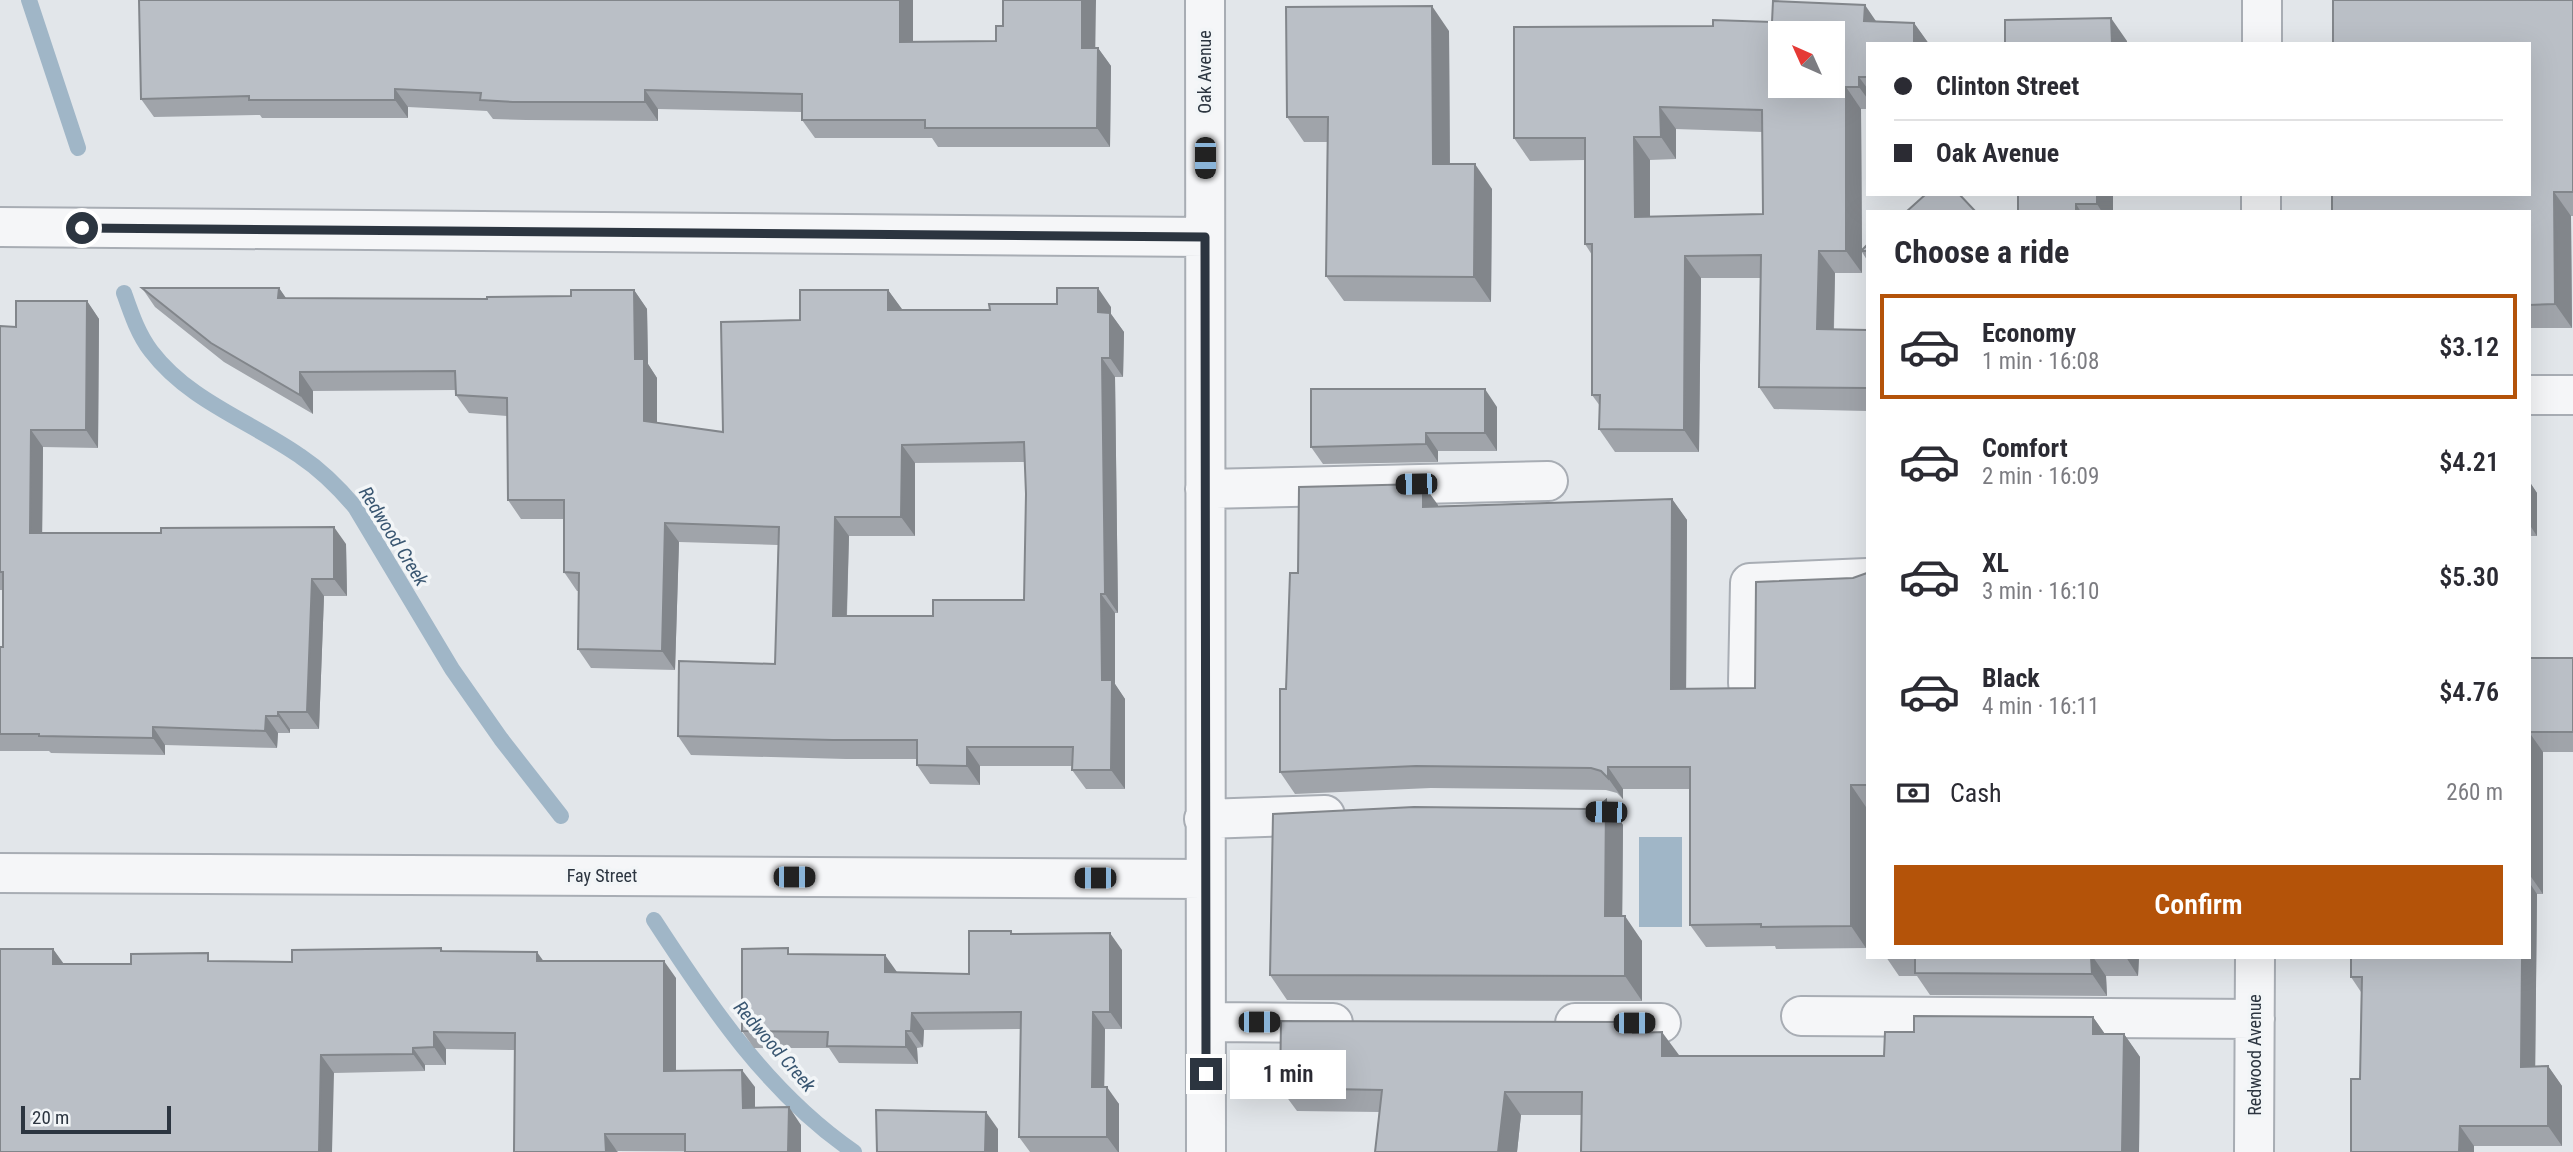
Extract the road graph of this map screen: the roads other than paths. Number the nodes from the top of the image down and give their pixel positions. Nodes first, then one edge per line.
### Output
1 (1205, 0) edge
2 (2262, 0) edge
3 (2262, 42) edge
4 (0, 227) edge
5 (1205, 237) junction
6 (2531, 395) edge
7 (2573, 395) edge
8 (1548, 481) dead end
9 (1205, 489) junction
10 (1866, 578) edge
11 (1748, 683) dead end
12 (1364, 813) edge
13 (1204, 819) junction
14 (0, 873) edge
15 (1204, 878) junction
16 (2255, 959) edge
17 (1801, 1016) dead end
18 (2255, 1019) junction
19 (1206, 1022) junction
20 (1371, 1023) edge
21 (1537, 1023) edge
22 (1661, 1023) dead end
23 (1206, 1152) edge
24 (2254, 1152) edge

1 - 5 street, Oak Avenue
2 - 3 street
4 - 5 street
5 - 9 street, Oak Avenue
6 - 7 street
8 - 9 street
9 - 13 street, Oak Avenue
10 - 11 street
12 - 13 street
13 - 15 street, Oak Avenue
14 - 15 street, Fay Street
15 - 19 street, Oak Avenue
16 - 18 street, Redwood Avenue
17 - 18 street
18 - 24 street, Redwood Avenue
19 - 20 street
19 - 23 street, Oak Avenue
21 - 22 street

